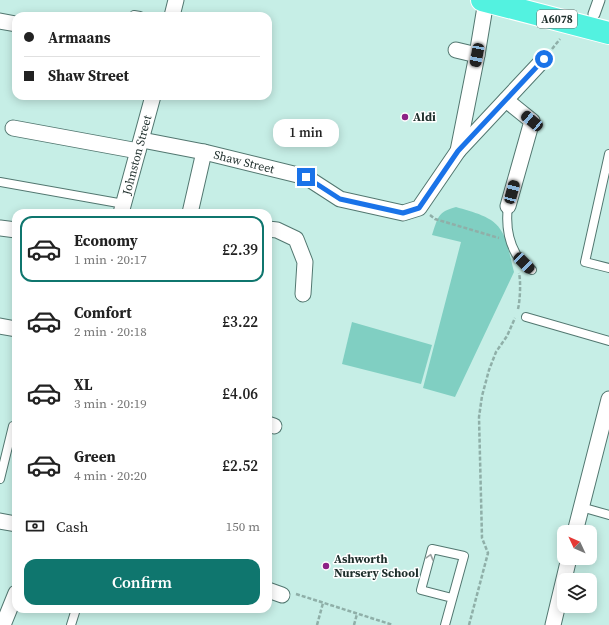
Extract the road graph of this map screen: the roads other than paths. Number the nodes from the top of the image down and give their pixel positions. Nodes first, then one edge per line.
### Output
1 (176, 0) edge
2 (484, 0) edge
3 (598, 0) edge
4 (517, 4) edge
5 (173, 12) edge
6 (594, 14) dead end
7 (0, 21) edge
8 (12, 23) edge
9 (609, 34) edge
10 (456, 50) dead end
11 (477, 55) junction
12 (544, 59) road end
13 (152, 100) edge
14 (506, 100) junction
15 (13, 128) dead end
16 (140, 146) junction
17 (458, 151) junction
18 (204, 152) junction
19 (609, 154) edge
20 (0, 182) edge
21 (508, 206) joint
22 (123, 208) edge
23 (191, 209) edge
24 (0, 228) edge
25 (272, 229) edge
26 (12, 230) edge
27 (609, 268) edge
28 (532, 270) dead end
29 (303, 294) dead end
30 (526, 316) dead end
31 (0, 326) edge
32 (12, 328) edge
33 (609, 341) edge
34 (609, 399) edge
35 (12, 425) edge
36 (0, 479) edge
37 (581, 507) junction
38 (609, 515) edge
39 (0, 521) edge
40 (12, 523) edge
41 (577, 525) edge
42 (567, 565) edge
43 (452, 598) junction
44 (12, 603) edge
45 (75, 613) edge
46 (3, 625) edge
47 (71, 625) edge
48 (445, 625) edge
49 (553, 625) edge

1 - 5 street
2 - 4 highway, A6078
2 - 11 street
3 - 6 street
4 - 9 highway, A6078
7 - 8 street
10 - 11 street
11 - 17 street
12 - 14 street
13 - 16 street, Johnston Street
14 - 17 street
14 - 21 street
15 - 16 street, Shaw Street
16 - 18 street, Shaw Street
16 - 22 street, Johnston Street
17 - 18 street, Shaw Street
18 - 23 street
19 - 27 lane
20 - 22 lane
21 - 28 lane
24 - 26 street
25 - 29 street
30 - 33 lane
31 - 32 street
34 - 37 street
35 - 36 lane
37 - 38 lane
37 - 41 street
39 - 40 street
42 - 49 street
43 -> 43 lane
43 - 48 lane
44 - 46 street
45 - 47 lane

